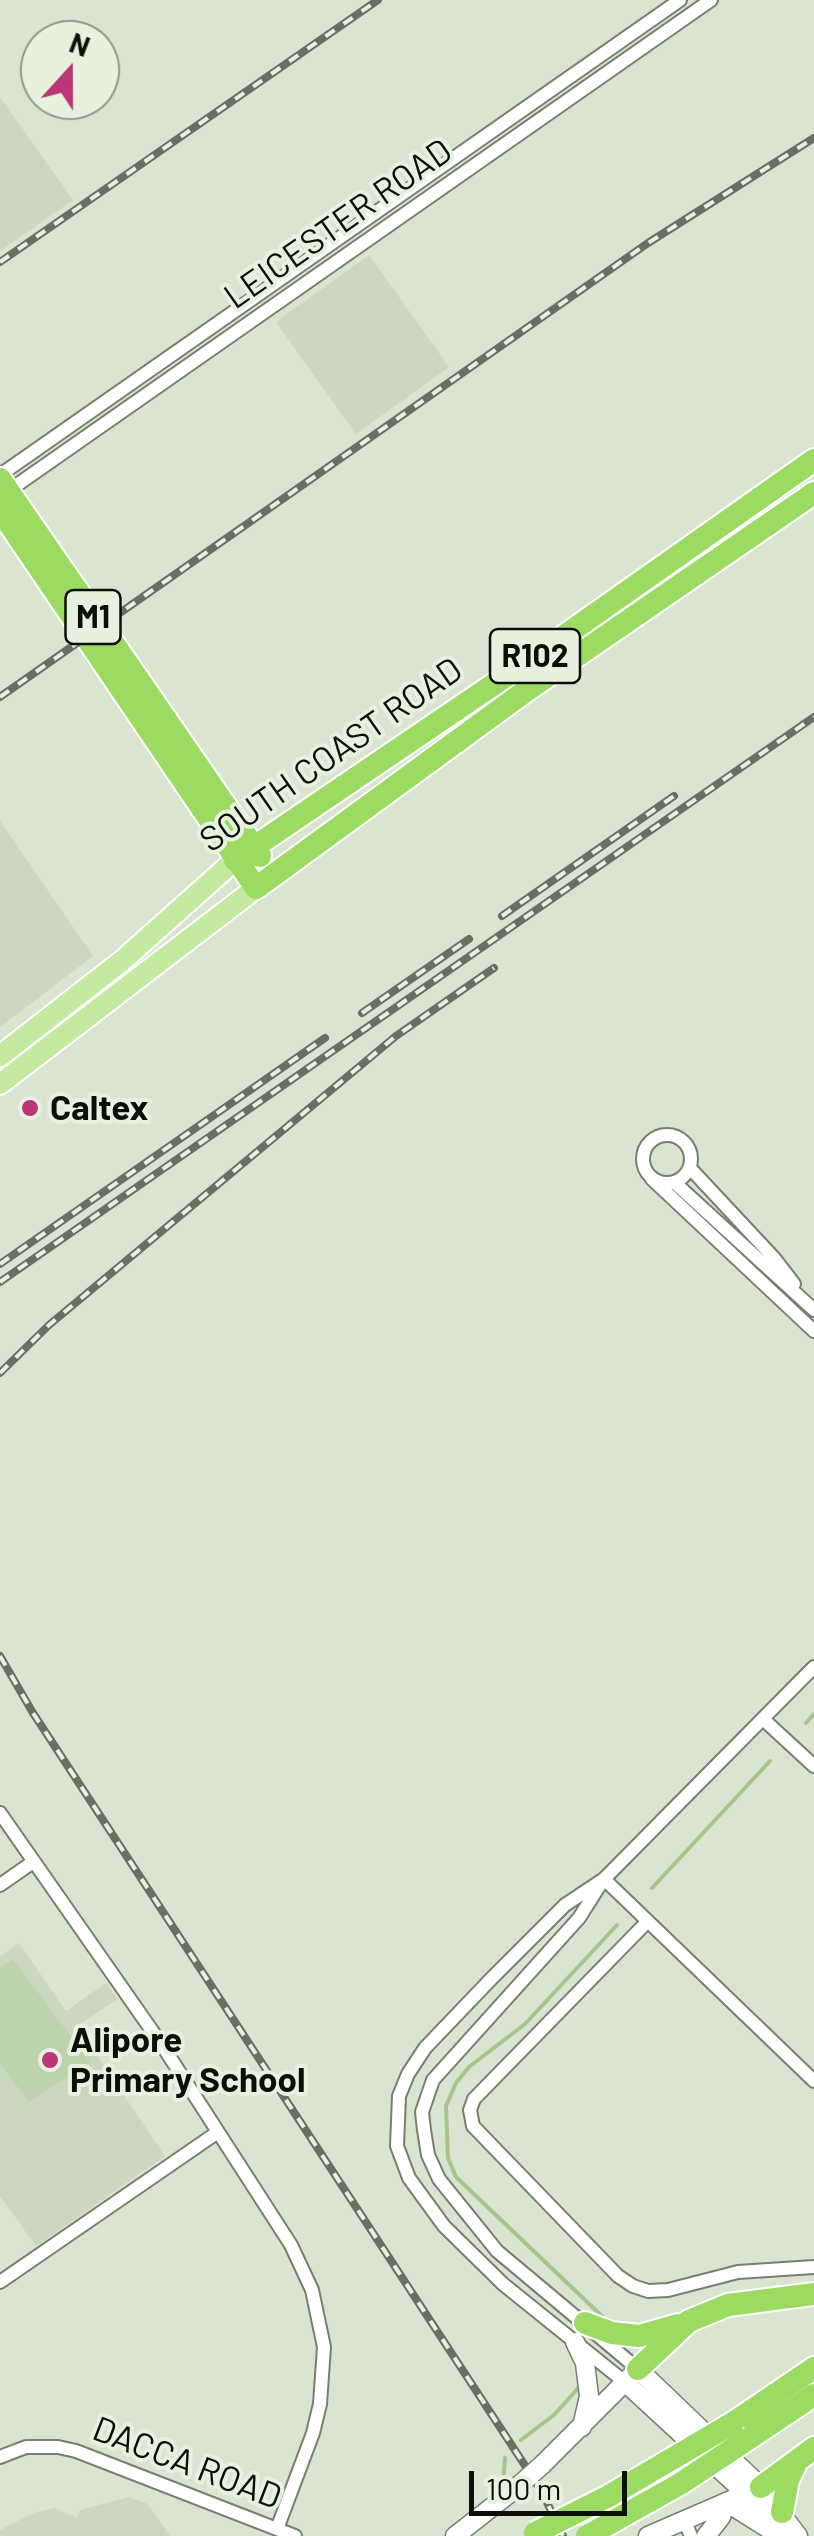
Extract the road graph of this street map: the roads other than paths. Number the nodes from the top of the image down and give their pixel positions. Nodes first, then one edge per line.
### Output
1 (680, 0) edge
2 (711, 0) edge
3 (533, 102) junction
4 (542, 116) junction
5 (134, 382) junction
6 (145, 398) junction
7 (814, 460) edge
8 (2, 490) edge
9 (814, 494) edge
10 (244, 853) junction
11 (265, 882) junction
12 (155, 932) junction
13 (171, 952) junction
14 (0, 1056) edge
15 (0, 1084) edge
16 (690, 1168) junction
17 (652, 1179) junction
18 (675, 1183) junction
19 (812, 1308) edge
20 (814, 1331) edge
21 (814, 1667) edge
22 (763, 1719) junction
23 (814, 1766) edge
24 (0, 1813) edge
25 (33, 1862) junction
26 (604, 1879) junction
27 (0, 1884) edge
28 (647, 1922) junction
29 (814, 2081) edge
30 (218, 2132) junction
31 (814, 2267) edge
32 (0, 2282) edge
33 (814, 2294) edge
34 (689, 2322) junction
35 (580, 2332) junction
36 (814, 2368) edge
37 (632, 2376) junction
38 (814, 2395) edge
39 (582, 2428) junction
40 (742, 2430) junction
41 (805, 2455) edge
42 (0, 2457) edge
43 (719, 2468) junction
44 (754, 2490) junction
45 (720, 2505) junction
46 (687, 2528) edge
47 (277, 2529) junction
48 (789, 2530) edge
49 (532, 2535) edge
50 (294, 2536) edge
51 (456, 2536) edge
52 (586, 2536) edge
53 (648, 2536) edge
54 (706, 2536) edge

1 - 3 street, LEICESTER ROAD
2 - 4 street, LEICESTER ROAD
3 - 4 street
3 - 5 street, LEICESTER ROAD
4 - 6 street, LEICESTER ROAD
5 - 6 street
5 - 8 street, LEICESTER ROAD
6 - 8 street, LEICESTER ROAD
7 - 10 highway, SOUTH COAST ROAD / R102
8 - 10 highway, M1
9 - 11 highway, SOUTH COAST ROAD / R102
10 - 11 highway, M1
10 - 12 main road, SOUTH COAST ROAD / R102
11 - 13 main road, SOUTH COAST ROAD / R102
12 - 13 main road
12 - 14 main road, SOUTH COAST ROAD / R102
13 - 15 main road, SOUTH COAST ROAD / R102
16 - 17 street
16 - 18 street
16 - 19 street
17 - 18 street
17 - 20 street
18 - 19 street
21 - 22 street
22 - 23 street
22 - 26 street
24 - 25 street
25 - 27 street
25 - 30 street
26 - 28 street
26 - 35 street
26 - 35 street
28 - 29 street
28 - 31 street
30 - 32 street
30 - 47 street
33 - 34 highway
34 - 35 highway
34 - 37 highway
35 - 37 street
35 - 37 street
35 - 39 street
36 - 40 highway
37 - 39 street
37 - 43 street
37 - 44 street
38 - 40 highway
39 - 51 street, bridge
40 - 49 highway, bridge
40 - 52 highway, bridge
41 - 44 highway
41 - 48 highway
42 - 47 street, DACCA ROAD
43 - 44 street
43 - 45 street
44 - 45 street
44 - 48 street
45 - 46 street
45 - 48 street
45 - 54 street
46 - 53 street
47 - 50 street, DACCA ROAD

